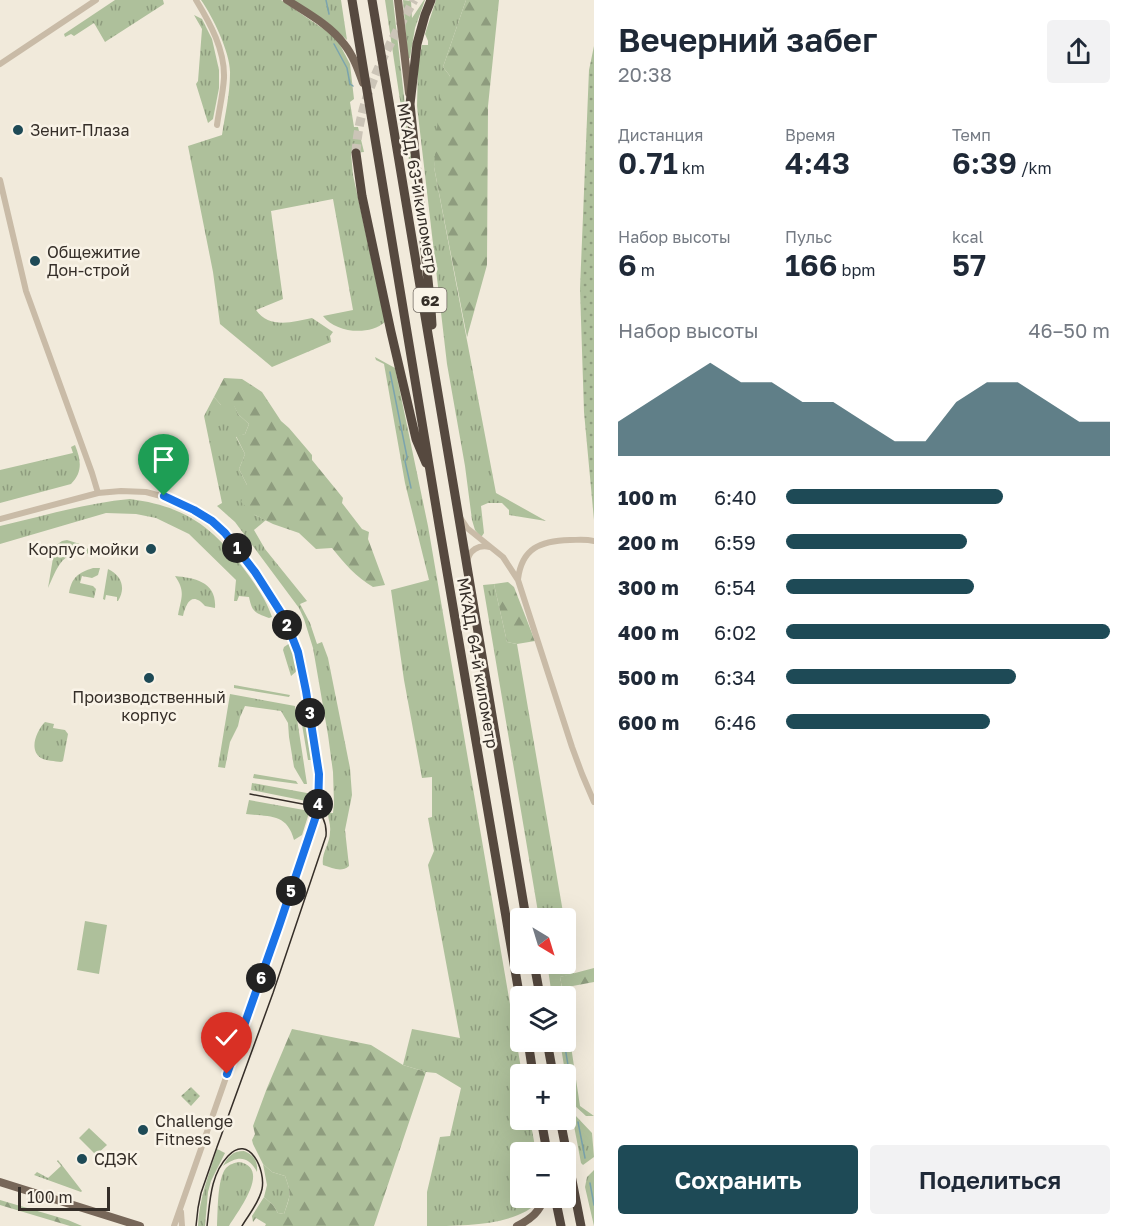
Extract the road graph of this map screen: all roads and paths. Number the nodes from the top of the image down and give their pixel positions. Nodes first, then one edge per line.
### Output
1 (96, 0) edge
2 (196, 0) edge
3 (287, 0) edge
4 (352, 0) edge
5 (372, 0) edge
6 (432, 0) edge
7 (399, 3) edge
8 (0, 64) edge
9 (368, 95) junction
10 (410, 104) junction
11 (217, 125) dead end
12 (356, 153) tunnel mouth
13 (0, 180) edge
14 (407, 332) joint
15 (432, 355) junction
16 (441, 416) joint
17 (432, 479) junction
18 (98, 493) junction
19 (458, 513) junction
20 (0, 519) edge
21 (594, 541) edge
22 (491, 547) junction
23 (467, 565) junction
24 (521, 565) junction
25 (510, 566) junction
26 (518, 580) junction
27 (594, 802) edge
28 (524, 908) edge
29 (518, 986) edge
30 (562, 1130) edge
31 (0, 1182) edge
32 (183, 1202) junction
33 (540, 1208) edge
34 (557, 1208) edge
35 (140, 1226) edge
36 (174, 1226) edge
37 (182, 1226) edge
38 (517, 1226) edge
39 (561, 1226) edge
40 (581, 1226) edge

1 - 8 street
2 - 11 street
3 - 9 main road
4 - 9 highway, МКАД, 63-й километр
5 - 15 highway, МКАД, 63-й километр
6 - 10 highway
7 - 10 main road
9 - 14 highway, МКАД, 63-й километр
10 - 15 highway, 62
12 - 17 highway
13 - 18 street
14 - 17 highway, МКАД, 64-й километр
15 - 16 highway, МКАД, 63-й километр
16 - 19 highway, МКАД, 64-й километр
17 - 29 highway, МКАД, 64-й километр
18 - 20 street
18 - 32 street
19 - 22 street
19 - 23 highway, МКАД, 64-й километр
21 - 24 street
22 - 23 street
22 - 25 street
23 - 28 highway, МКАД, 64-й километр
24 - 25 street
24 - 26 street
25 - 26 street
26 - 27 street
30 - 40 highway
31 - 35 main road
32 - 36 street
32 - 37 street
33 - 38 main road
34 - 39 highway

